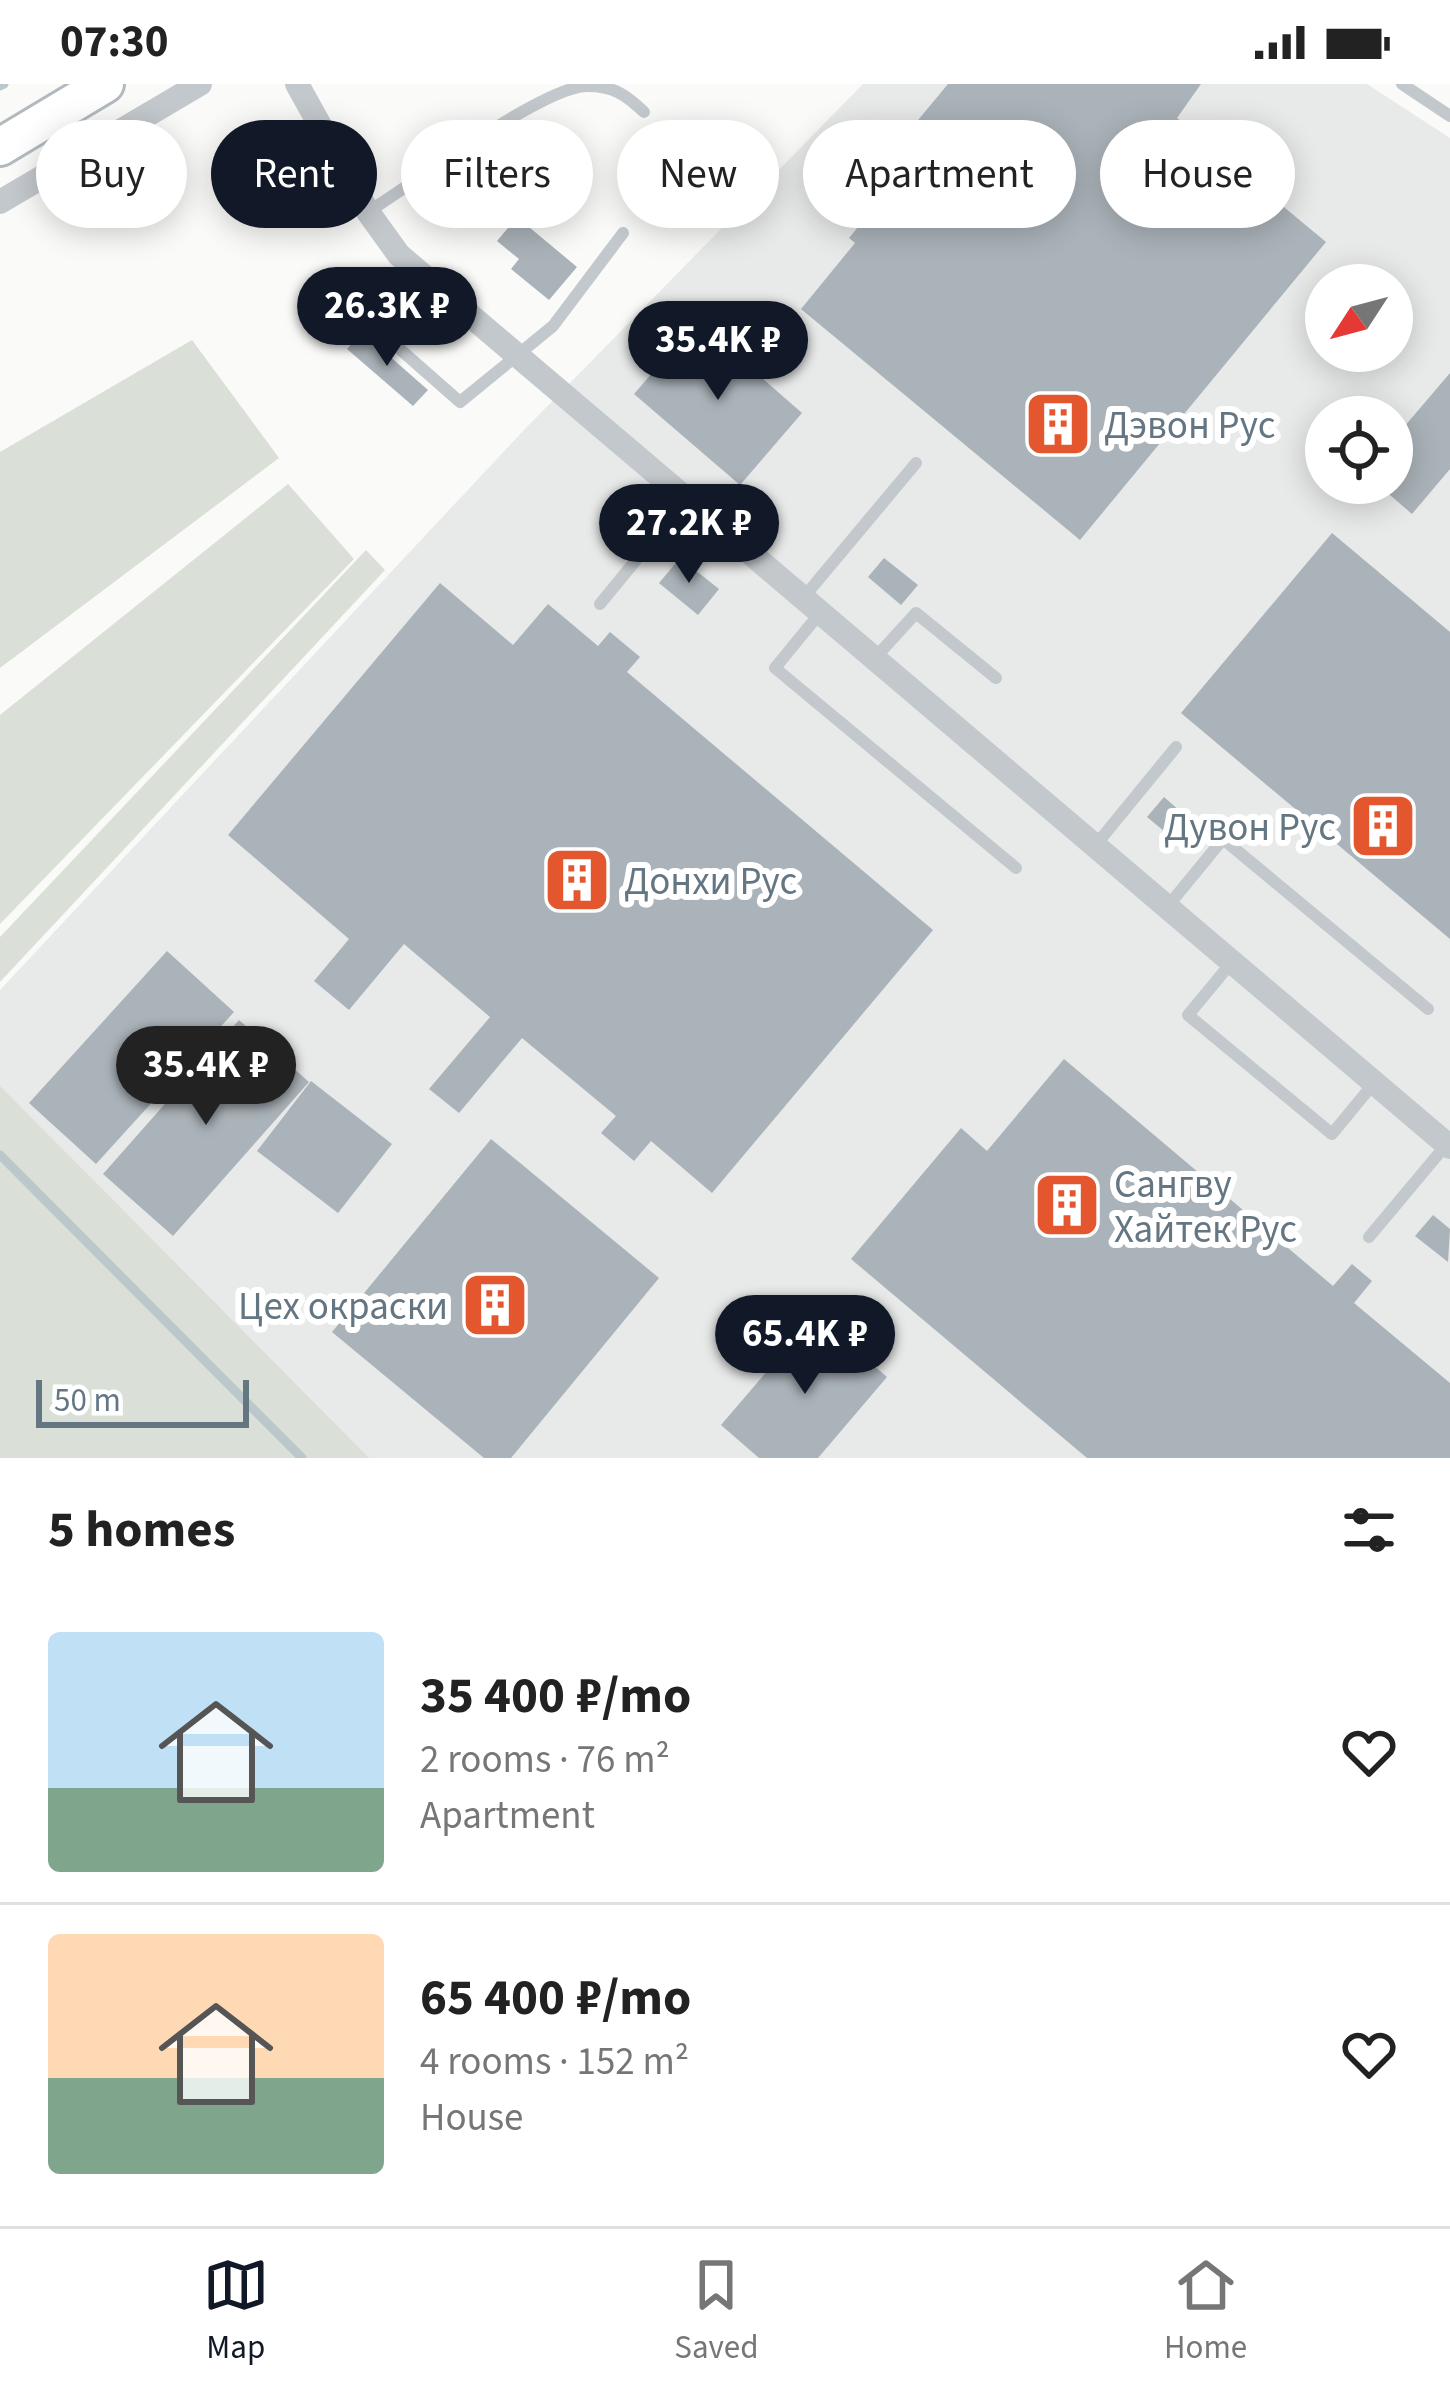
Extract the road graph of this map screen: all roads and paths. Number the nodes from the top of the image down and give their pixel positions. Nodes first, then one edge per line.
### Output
1 (105, 84) edge
2 (200, 84) edge
3 (297, 84) edge
4 (1402, 84) edge
5 (644, 112) dead end
6 (1450, 116) edge
7 (317, 120) edge
8 (0, 147) edge
9 (0, 202) edge
10 (377, 206) edge
11 (377, 225) edge
12 (622, 232) dead end
13 (352, 307) dead end
14 (515, 355) junction
15 (916, 464) dead end
16 (686, 500) junction
17 (600, 604) dead end
18 (812, 606) junction
19 (875, 658) junction
20 (996, 678) dead end
21 (1176, 747) dead end
22 (1095, 846) junction
23 (1016, 868) dead end
24 (1167, 907) junction
25 (1232, 962) junction
26 (1428, 1009) dead end
27 (1374, 1083) junction
28 (1449, 1146) edge
29 (1369, 1237) dead end

1 - 8 main road
2 - 9 street
3 - 7 street
4 - 6 lane
5 - 10 lane
11 - 14 street
12 - 14 lane
13 - 14 lane
14 - 16 street
15 - 18 lane
16 - 17 lane
16 - 18 street
18 - 19 street
18 - 23 lane
19 - 20 lane
19 - 22 street
21 - 22 lane
22 - 24 street
24 - 25 street
24 - 26 lane
25 - 27 street
25 - 27 lane
27 - 28 street
28 - 29 lane

